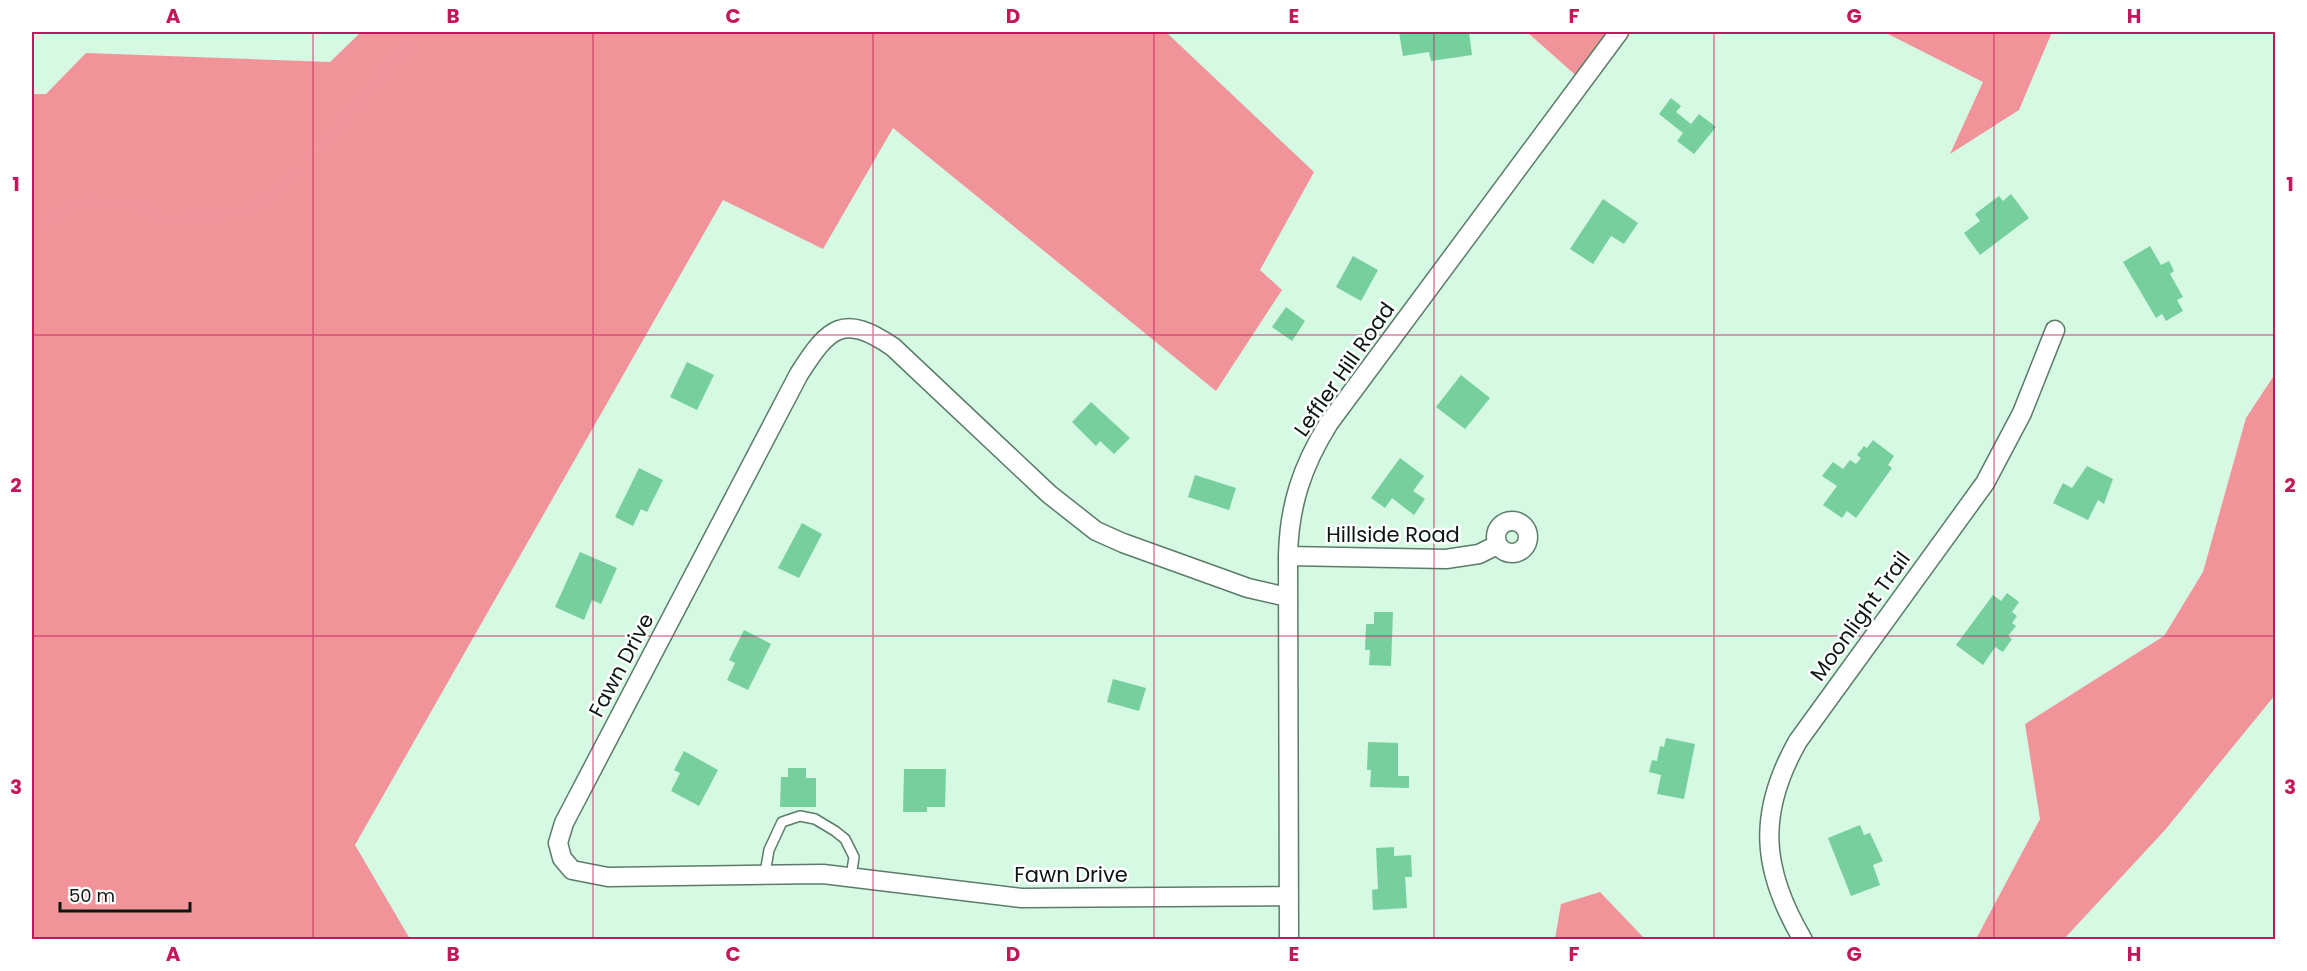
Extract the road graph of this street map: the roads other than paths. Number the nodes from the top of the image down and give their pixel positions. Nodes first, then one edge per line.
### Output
1 (1619, 32) edge
2 (2055, 330) dead end
3 (1497, 545) dead end
4 (1288, 556) junction
5 (1287, 597) junction
6 (765, 873) junction
7 (851, 876) junction
8 (1289, 896) junction
9 (1289, 939) edge
10 (1803, 939) edge

1 - 4 street, Leffler Hill Road
2 - 10 street, Moonlight Trail
3 - 4 street, Hillside Road
4 - 5 street, Leffler Hill Road
5 - 6 street, Fawn Drive
5 - 8 street, Leffler Hill Road
6 - 7 street, Fawn Drive
6 - 7 lane
7 - 8 street, Fawn Drive
8 - 9 street, Leffler Hill Road

